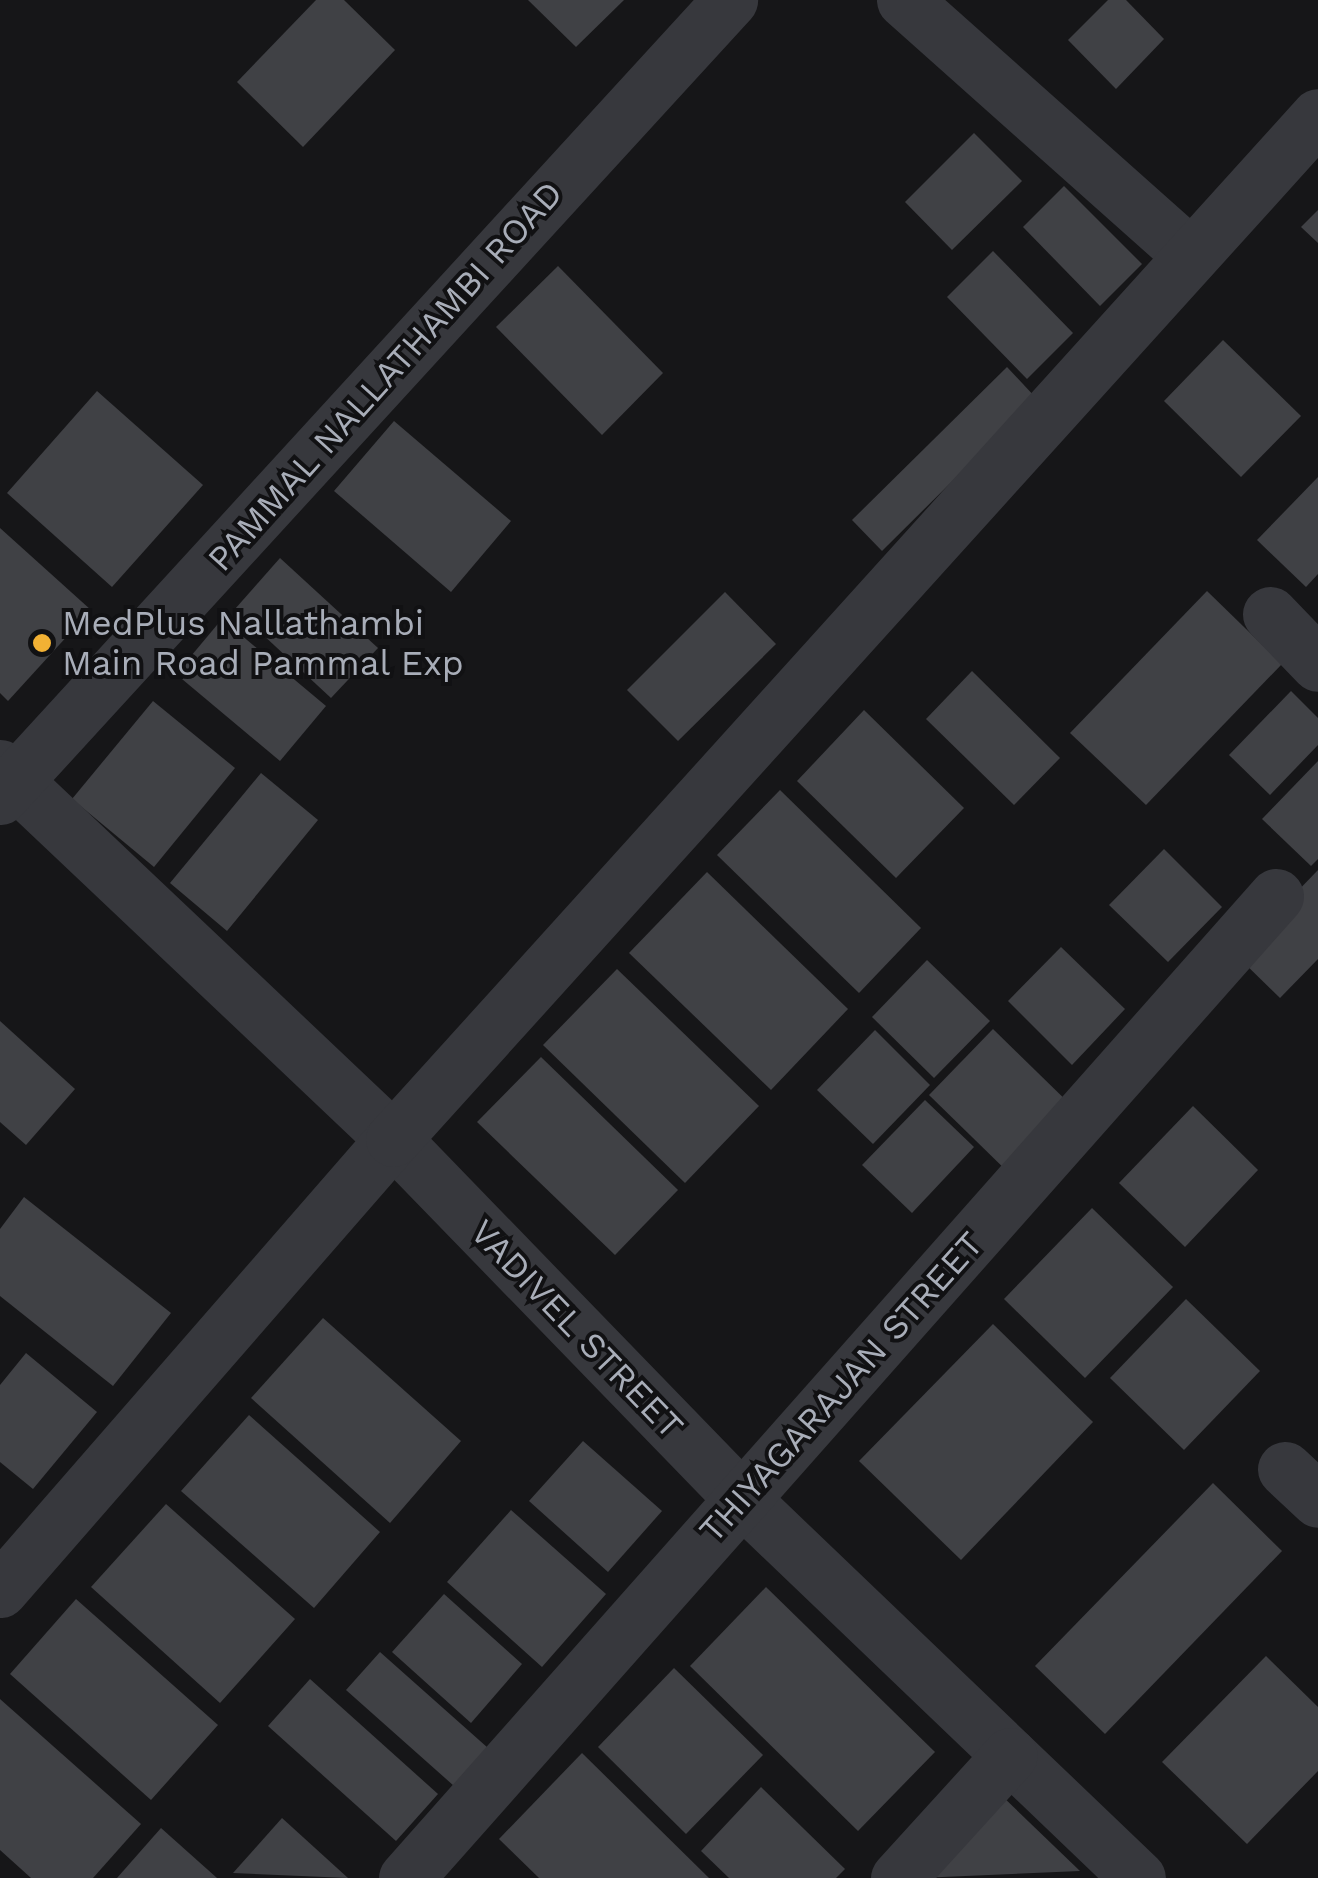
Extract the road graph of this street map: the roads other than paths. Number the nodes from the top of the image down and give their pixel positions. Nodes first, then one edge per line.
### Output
1 (730, 0) edge
2 (904, 0) edge
3 (1318, 116) edge
4 (1189, 254) junction
5 (1270, 614) dead end
6 (1318, 664) edge
7 (5, 781) edge
8 (1276, 896) dead end
9 (393, 1138) junction
10 (742, 1499) junction
11 (0, 1590) edge
12 (1010, 1755) junction
13 (406, 1878) edge
14 (898, 1878) edge
15 (1138, 1878) edge

1 - 7 street, PAMMAL NALLATHAMBI ROAD
2 - 4 street
3 - 4 street
4 - 9 street
5 - 6 street
7 - 9 street, VADIVEL STREET
8 - 10 street, THIYAGARAJAN STREET
9 - 10 street, VADIVEL STREET
9 - 11 street
10 - 12 street, VADIVEL STREET
10 - 13 street, THIYAGARAJAN STREET
12 - 14 street
12 - 15 street, VADIVEL STREET

